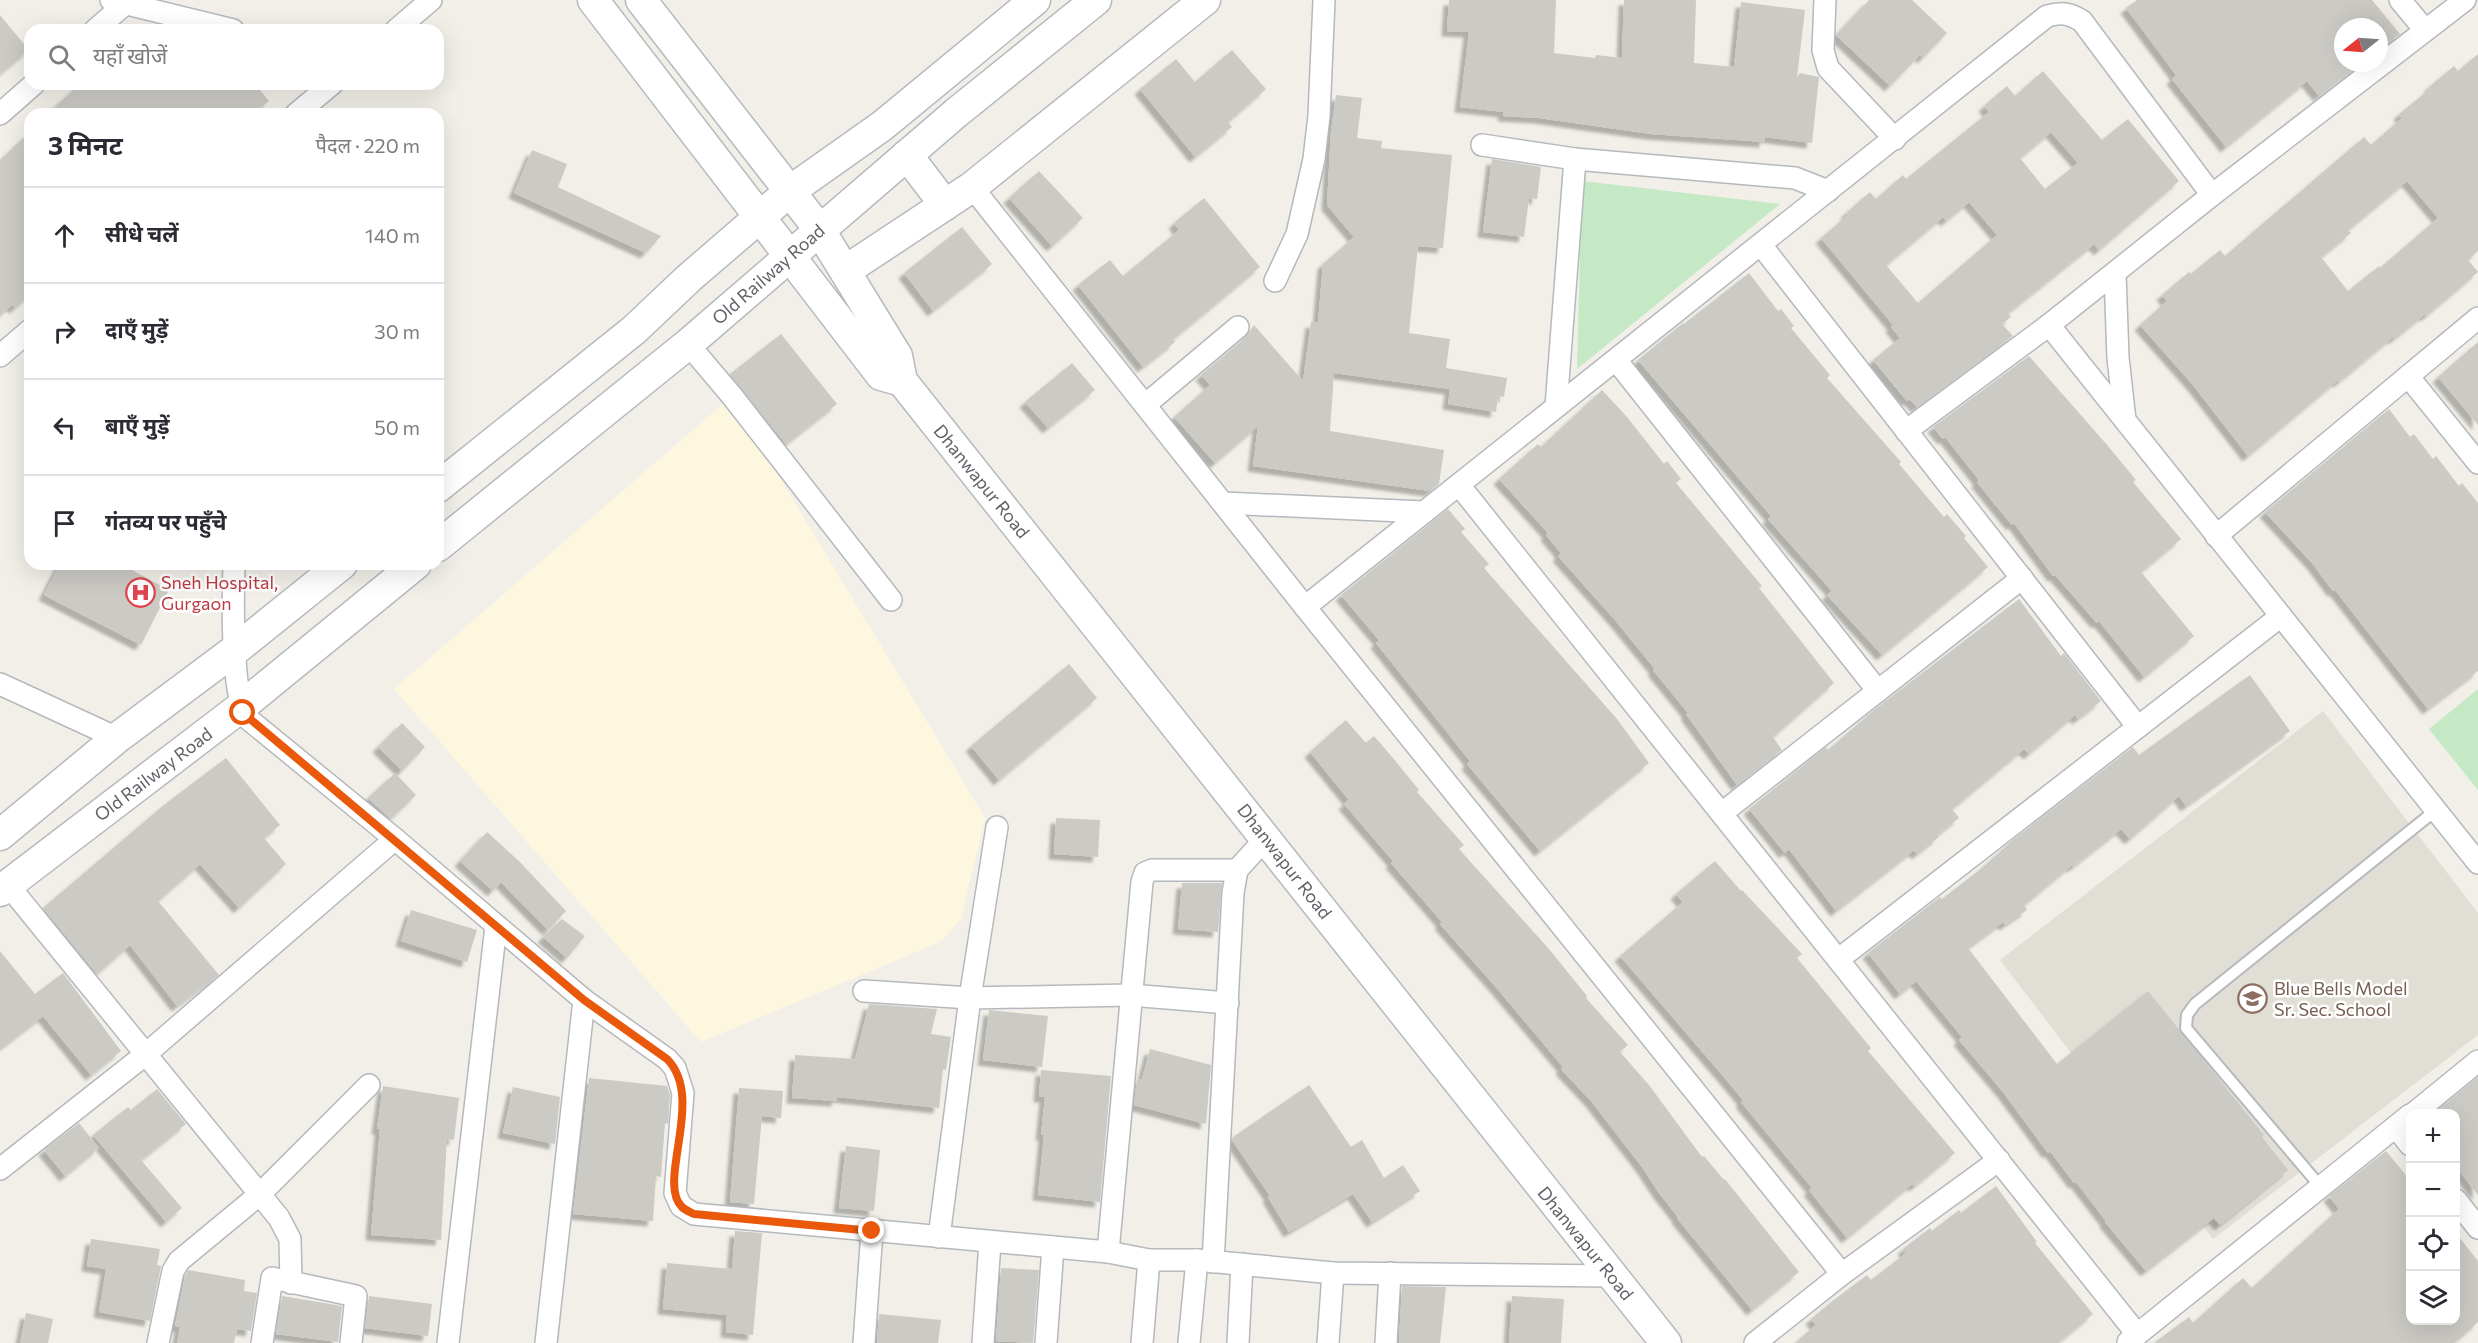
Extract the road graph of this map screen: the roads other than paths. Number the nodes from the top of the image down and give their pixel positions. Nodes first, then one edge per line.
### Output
1 (431, 0) edge
2 (593, 0) edge
3 (641, 0) edge
4 (1035, 0) edge
5 (1096, 0) edge
6 (1205, 0) edge
7 (1324, 0) edge
8 (1825, 0) edge
9 (2400, 0) edge
10 (2465, 0) edge
11 (118, 2) edge
12 (100, 24) edge
13 (208, 24) edge
14 (403, 24) edge
15 (2425, 30) junction
16 (27, 90) edge
17 (0, 114) edge
18 (1895, 139) junction
19 (1482, 145) dead end
20 (907, 155) junction
21 (1575, 159) junction
22 (972, 187) junction
23 (790, 191) junction
24 (1828, 191) junction
25 (2212, 195) junction
26 (945, 205) junction
27 (759, 217) junction
28 (819, 229) junction
29 (1761, 245) junction
30 (791, 257) junction
31 (845, 271) junction
32 (2115, 273) junction
33 (1275, 281) dead end
34 (2478, 318) edge
35 (2049, 325) junction
36 (1238, 327) dead end
37 (24, 335) edge
38 (688, 344) junction
39 (0, 356) edge
40 (1616, 360) junction
41 (2408, 376) junction
42 (902, 381) junction
43 (1145, 405) junction
44 (1556, 407) junction
45 (2125, 420) junction
46 (1906, 431) junction
47 (2478, 463) edge
48 (444, 482) edge
49 (1459, 484) junction
50 (1223, 503) junction
51 (1424, 512) junction
52 (2216, 536) junction
53 (444, 541) edge
54 (234, 570) edge
55 (335, 570) edge
56 (409, 570) edge
57 (2022, 578) junction
58 (891, 600) dead end
59 (1305, 606) junction
60 (2281, 616) junction
61 (235, 650) junction
62 (0, 684) edge
63 (1878, 691) junction
64 (241, 707) junction
65 (2138, 727) junction
66 (117, 738) junction
67 (2436, 810) junction
68 (1722, 813) junction
69 (5, 824) edge
70 (997, 827) dead end
71 (1266, 838) junction
72 (395, 839) junction
73 (2478, 863) edge
74 (1237, 870) junction
75 (4, 888) edge
76 (496, 926) junction
77 (1839, 959) junction
78 (864, 991) dead end
79 (1130, 995) junction
80 (970, 998) junction
81 (584, 1000) junction
82 (1228, 1003) junction
83 (146, 1054) junction
84 (2478, 1061) edge
85 (369, 1085) dead end
86 (2417, 1109) edge
87 (2406, 1118) edge
88 (1999, 1160) junction
89 (0, 1169) edge
90 (2320, 1186) junction
91 (260, 1194) junction
92 (2460, 1205) edge
93 (2478, 1228) edge
94 (872, 1231) junction
95 (939, 1237) junction
96 (990, 1242) junction
97 (1053, 1247) junction
98 (1108, 1252) junction
99 (1149, 1260) junction
100 (1205, 1261) junction
101 (1242, 1264) junction
102 (1333, 1273) junction
103 (1390, 1274) junction
104 (1842, 1274) junction
105 (1611, 1276) junction
106 (291, 1283) junction
107 (1645, 1330) edge
108 (2132, 1339) edge
109 (158, 1343) edge
110 (262, 1343) edge
111 (351, 1343) edge
112 (448, 1343) edge
113 (546, 1343) edge
114 (864, 1343) edge
115 (983, 1343) edge
116 (1046, 1343) edge
117 (1142, 1343) edge
118 (1189, 1343) edge
119 (1238, 1343) edge
120 (1328, 1343) edge
121 (1386, 1343) edge
122 (1666, 1343) edge
123 (1755, 1343) edge

1 - 14 street
2 - 27 street, Dhanwapur Road
3 - 23 street, Dhanwapur Road
4 - 23 street
5 - 20 street, Old Railway Road
6 - 22 street
7 - 33 street
8 - 18 street
9 - 15 street
10 - 15 street
11 - 12 street
11 - 13 street
15 - 25 street
16 - 17 street
18 - 24 street
18 - 25 street
19 - 21 street
20 - 26 street
20 - 28 street, Old Railway Road
21 - 24 street
21 - 44 street
22 - 26 street
22 - 43 street
23 - 27 street
23 - 28 street, Dhanwapur Road
24 - 29 street
25 - 32 street
26 - 31 street
27 - 30 street, Dhanwapur Road
27 - 48 street
28 - 30 street, Old Railway Road
28 - 31 street, Dhanwapur Road
29 - 40 street
29 - 46 street
30 - 38 street, Old Railway Road
30 - 42 street, Dhanwapur Road
31 - 42 street, Dhanwapur Road
32 - 35 street
32 - 45 street
34 - 41 street
35 - 45 street
35 - 46 street
36 - 43 street
37 - 39 street
38 - 53 street, Old Railway Road
38 - 58 street
40 - 44 street
40 - 63 street
41 - 47 street
41 - 52 street
42 - 71 street, Dhanwapur Road
43 - 50 street
44 - 49 street
45 - 52 street
46 - 57 street
49 - 51 street
49 - 68 street
50 - 51 street
50 - 59 street
51 - 59 street
52 - 60 street
54 - 61 street
55 - 61 street
56 - 64 street, Old Railway Road
57 - 63 street
57 - 65 street
59 - 104 street
60 - 65 street
60 - 67 street
61 - 64 street
61 - 66 street
62 - 66 street
63 - 68 street
64 - 72 street
64 - 75 street, Old Railway Road
65 - 77 street
66 - 69 street
67 - 73 street
67 - 90 lane
68 - 77 street
70 - 80 street
71 - 74 street
71 - 105 street, Dhanwapur Road
72 - 76 street
72 - 83 street
74 - 79 street
74 - 82 street
75 - 83 street
76 - 81 street
76 - 112 street
77 - 88 street
78 - 80 street
79 - 80 street
79 - 82 street
79 - 98 street
80 - 95 street
81 - 94 street
81 - 113 street
82 - 100 street
83 - 89 street
83 - 91 street
84 - 86 street
85 - 91 street
87 - 90 street
88 - 104 street
88 - 108 street
90 - 108 street
91 - 106 street
91 - 109 street
92 - 93 street
94 - 95 street
94 - 114 street
95 - 96 street
96 - 97 street
96 - 115 street
97 - 98 street
97 - 116 street
98 - 99 street
99 - 100 street
99 - 117 street
100 - 101 street
100 - 118 street
101 - 102 street
101 - 119 street
102 - 103 street
102 - 120 street
103 - 105 street
103 - 121 street
104 - 123 street
105 - 107 street, Dhanwapur Road
106 - 110 street
106 - 111 street
107 - 122 street, Dhanwapur Road

